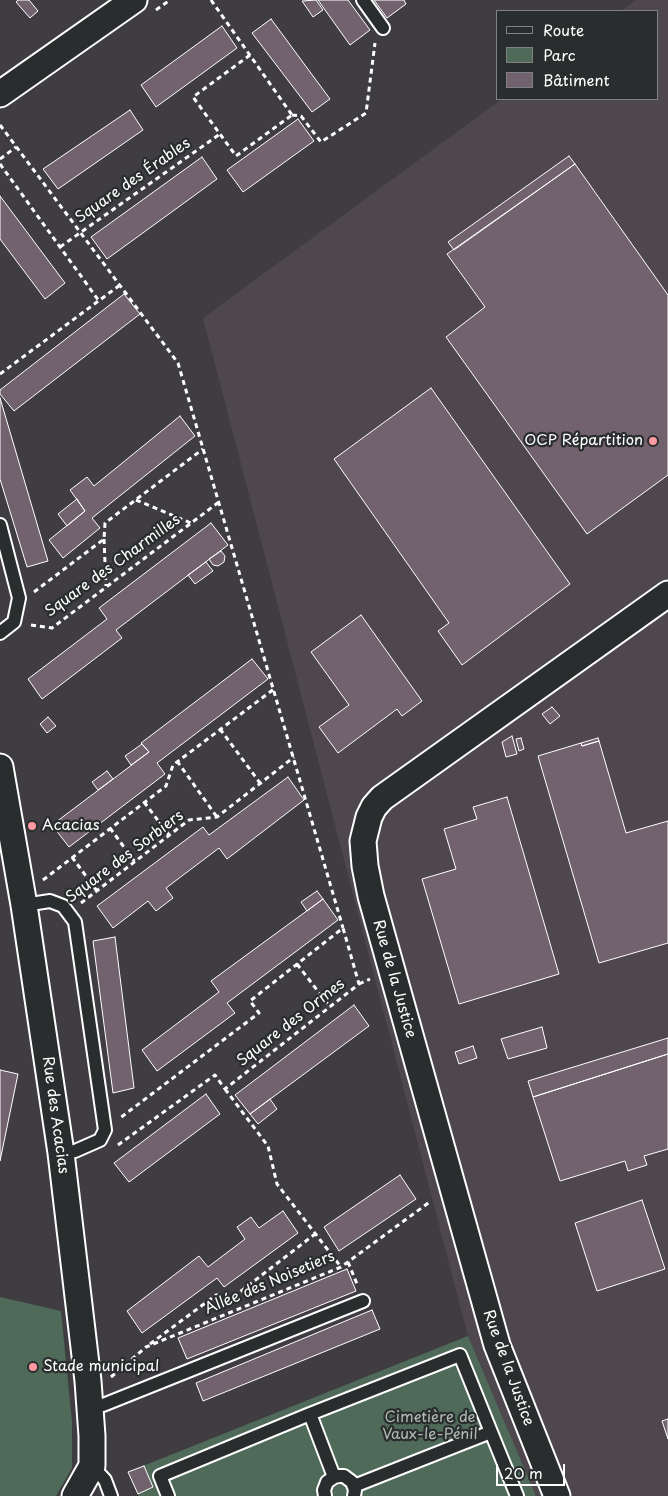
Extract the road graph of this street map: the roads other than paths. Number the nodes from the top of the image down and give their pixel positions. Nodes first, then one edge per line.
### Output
1 (134, 0) edge
2 (363, 0) edge
3 (383, 28) road end
4 (0, 94) edge
5 (0, 525) edge
6 (668, 594) edge
7 (0, 633) edge
8 (0, 768) edge
9 (22, 894) junction
10 (61, 1153) junction
11 (363, 1301) road end
12 (90, 1408) junction
13 (310, 1414) junction
14 (491, 1432) junction
15 (92, 1466) junction
16 (334, 1477) junction
17 (354, 1491) edge
18 (75, 1496) edge
19 (111, 1496) edge
20 (168, 1496) edge
21 (325, 1496) edge
22 (517, 1496) edge
23 (557, 1496) edge

1 - 4 street
2 - 3 lane
5 - 7 lane
6 - 23 street, Rue de la Justice
8 - 9 street, Rue des Acacias
9 - 10 street, Rue des Acacias
9 - 10 lane
10 - 12 street, Rue des Acacias
11 - 12 lane
12 - 15 street, Rue des Acacias
13 - 14 lane
13 - 16 lane
13 - 20 lane
14 - 17 lane
14 - 22 lane
15 - 18 street
15 - 19 lane
16 - 17 lane
16 - 21 lane

